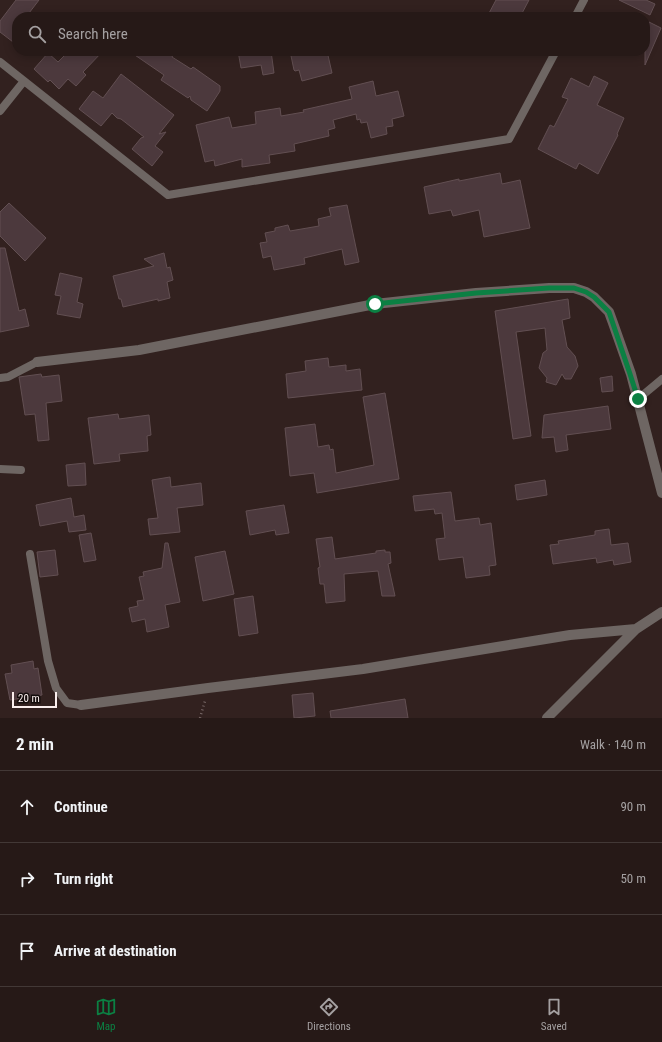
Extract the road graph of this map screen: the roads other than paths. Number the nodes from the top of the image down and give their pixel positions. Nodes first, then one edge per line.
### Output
1 (584, 0) edge
2 (577, 12) edge
3 (553, 56) edge
4 (0, 62) edge
5 (24, 81) junction
6 (0, 110) edge
7 (37, 362) joint
8 (0, 378) edge
9 (662, 379) edge
10 (638, 399) junction
11 (0, 469) edge
12 (21, 470) dead end
13 (662, 493) edge
14 (30, 554) dead end
15 (662, 612) edge
16 (636, 629) junction
17 (81, 705) joint
18 (547, 718) edge

1 - 2 lane
3 - 5 lane
4 - 5 lane
5 - 6 lane
7 - 8 lane
7 - 10 street
9 - 10 lane
10 - 13 street
11 - 12 lane
14 - 17 lane
15 - 16 street
16 - 17 street
16 - 18 street

